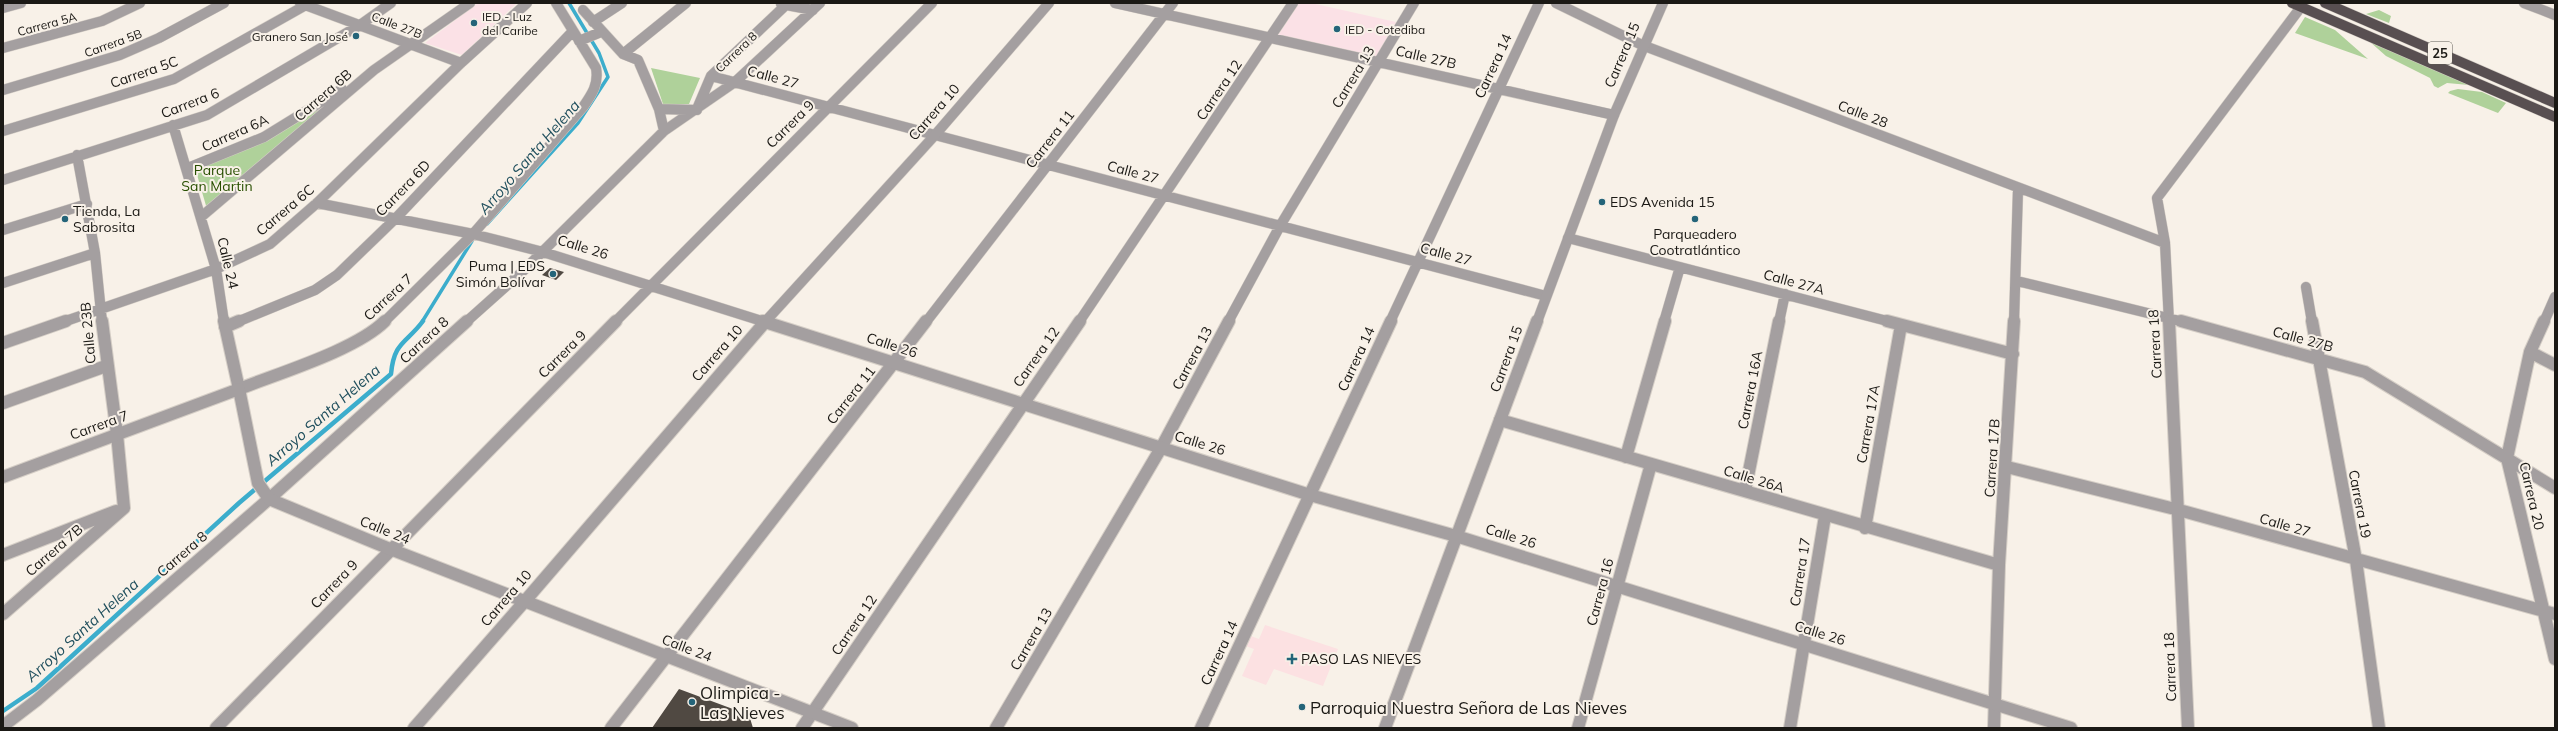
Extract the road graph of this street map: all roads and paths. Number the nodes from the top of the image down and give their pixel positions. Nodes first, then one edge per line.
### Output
1 (21, 3) edge
2 (140, 3) edge
3 (224, 3) edge
4 (391, 3) edge
5 (470, 3) edge
6 (527, 3) edge
7 (556, 3) edge
8 (622, 3) edge
9 (686, 3) edge
10 (820, 3) edge
11 (932, 3) edge
12 (1049, 3) edge
13 (1115, 3) edge
14 (1173, 3) edge
15 (1293, 3) edge
16 (1414, 3) edge
17 (1539, 3) edge
18 (1556, 3) edge
19 (1663, 3) edge
20 (2326, 3) edge
21 (2524, 3) edge
22 (303, 4) edge
23 (784, 4) edge
24 (2296, 5) edge
25 (3, 8) edge
26 (583, 10) dead end
27 (813, 10) junction
28 (1165, 14) junction
29 (2555, 15) edge
30 (593, 22) junction
31 (360, 25) junction
32 (574, 31) junction
33 (598, 33) junction
34 (1272, 38) junction
35 (582, 40) junction
36 (412, 44) junction
37 (1642, 45) junction
38 (3, 48) edge
39 (623, 54) junction
40 (1380, 62) junction
41 (461, 63) junction
42 (374, 70) junction
43 (712, 76) junction
44 (735, 82) junction
45 (1499, 89) junction
46 (3, 90) edge
47 (2555, 103) edge
48 (828, 107) junction
49 (659, 109) junction
50 (697, 110) junction
51 (1614, 115) junction
52 (2555, 117) edge
53 (173, 125) junction
54 (3, 131) edge
55 (664, 131) junction
56 (935, 135) junction
57 (77, 155) junction
58 (1049, 165) junction
59 (188, 168) junction
60 (3, 180) edge
61 (2018, 189) junction
62 (1165, 196) junction
63 (317, 203) junction
64 (87, 204) junction
65 (201, 217) junction
66 (396, 218) junction
67 (1280, 226) junction
68 (3, 230) edge
69 (473, 234) junction
70 (1568, 238) junction
71 (2165, 243) junction
72 (543, 252) junction
73 (95, 253) junction
74 (1418, 263) junction
75 (1680, 267) junction
76 (216, 269) junction
77 (2017, 281) junction
78 (3, 284) edge
79 (652, 285) junction
80 (2306, 287) dead end
81 (1785, 294) junction
82 (1546, 296) junction
83 (2555, 297) edge
84 (102, 308) junction
85 (2169, 318) junction
86 (765, 322) junction
87 (1901, 325) junction
88 (225, 327) junction
89 (3, 343) edge
90 (2530, 352) junction
91 (2013, 354) junction
92 (2317, 358) junction
93 (895, 363) junction
94 (2555, 365) edge
95 (106, 366) junction
96 (239, 389) junction
97 (3, 403) edge
98 (1021, 405) junction
99 (1500, 420) junction
100 (117, 434) junction
101 (1161, 448) junction
102 (1626, 456) junction
103 (2507, 458) junction
104 (1651, 464) junction
105 (2007, 467) junction
106 (3, 477) edge
107 (2555, 488) edge
108 (1745, 491) junction
109 (1310, 495) junction
110 (269, 499) junction
111 (124, 508) junction
112 (2179, 510) junction
113 (1825, 516) junction
114 (1865, 528) junction
115 (1456, 536) junction
116 (390, 548) junction
117 (3, 555) edge
118 (2356, 560) junction
119 (1999, 565) junction
120 (1617, 586) junction
121 (525, 601) junction
122 (2549, 612) edge
123 (3, 614) edge
124 (1804, 644) junction
125 (668, 656) junction
126 (2555, 659) edge
127 (1996, 704) junction
128 (812, 713) junction
129 (3, 726) edge
130 (216, 728) edge
131 (414, 728) edge
132 (611, 728) edge
133 (802, 728) edge
134 (852, 728) edge
135 (996, 728) edge
136 (1201, 728) edge
137 (1385, 728) edge
138 (1578, 728) edge
139 (1790, 728) edge
140 (1994, 728) edge
141 (2071, 728) edge
142 (2188, 728) edge
143 (2379, 728) edge

1 - 25 street
2 - 38 street, Carrera 5A
3 - 46 street, Carrera 5B
4 - 31 street, Carrera 6
5 - 36 street, Carrera 6B
6 - 41 street, Carrera 6C
7 - 32 street
8 - 30 street
9 - 39 street
10 - 27 street, Carrera 8
11 - 48 street, Carrera 9
12 - 56 street, Carrera 10
13 - 28 street, Calle 27B
14 - 28 street, Carrera 11
15 - 34 street, Carrera 12
16 - 40 street, Carrera 13
17 - 45 street, Carrera 14
18 - 37 street, Calle 28
19 - 37 street, Carrera 15
20 - 47 highway, 25
21 - 29 street
22 - 31 street, Calle 27B
22 - 54 street, Carrera 5C
23 - 27 street
23 - 43 street, Carrera 8
24 - 52 highway, 25
24 - 71 street, Carrera 18
26 - 30 street
27 - 44 street, Carrera 8
28 - 34 street, Calle 27B
28 - 58 street, Carrera 11
30 - 33 street
31 - 36 street, Calle 27B
31 - 53 street, Carrera 6
32 - 35 street, Carrera 7
32 - 66 street, Carrera 6D
33 - 35 street
33 - 39 street
34 - 40 street, Calle 27B
34 - 62 street, Carrera 12
35 - 69 street, Carrera 7
36 - 41 street, Calle 27B
36 - 42 street, Carrera 6B
37 - 51 street, Carrera 15
37 - 61 street, Calle 28
39 - 49 street
40 - 45 street, Calle 27B
40 - 67 street, Carrera 13
41 - 63 street, Carrera 6C
42 - 59 street, Carrera 6A
42 - 65 street, Carrera 6B
43 - 44 street, Calle 27
43 - 50 street, Carrera 8
44 - 48 street, Calle 27
44 - 50 street, Carrera 8
45 - 51 street, Calle 27B
45 - 74 street, Carrera 14
48 - 56 street, Calle 27
48 - 79 street, Carrera 9
49 - 50 street
49 - 55 street
50 - 55 street, Carrera 8
51 - 70 street, Carrera 15
53 - 57 street, Carrera 6
53 - 59 street, Calle 24
55 - 72 street, Carrera 8
56 - 58 street, Calle 27
56 - 86 street, Carrera 10
57 - 60 street, Carrera 6
57 - 64 street, Calle 23B
58 - 62 street, Calle 27
58 - 93 street, Carrera 11
59 - 65 street, Calle 24
61 - 71 street, Calle 28
61 - 77 street, Carrera 17B
62 - 67 street, Calle 27
62 - 98 street, Carrera 12
63 - 66 street, Calle 26
63 - 76 street, Carrera 6C
64 - 68 street
64 - 73 street, Calle 23B
65 - 76 street, Calle 24
66 - 69 street, Calle 26
66 - 88 street, Carrera 6D
67 - 74 street, Calle 27
67 - 101 street, Carrera 13
69 - 72 street, Calle 26
69 - 96 street, Carrera 7
70 - 75 street, Calle 27A
70 - 82 street, Carrera 15
71 - 85 street, Carrera 18
72 - 79 street, Calle 26
72 - 110 street, Carrera 8
73 - 78 street
73 - 84 street, Calle 23B
74 - 82 street, Calle 27
74 - 109 street, Carrera 14
75 - 81 street, Calle 27A
75 - 102 street
76 - 84 street, Carrera 6C
76 - 88 street, Calle 24
77 - 85 street, Calle 27B
77 - 91 street, Carrera 17B
79 - 86 street, Calle 26
79 - 116 street, Carrera 9
80 - 92 street, Carrera 19
81 - 87 street, Calle 27A
81 - 108 street, Carrera 16A
82 - 99 street, Carrera 15
83 - 90 street, Carrera 20
84 - 89 street, Carrera 6C
84 - 95 street, Calle 23B
85 - 92 street, Calle 27B
85 - 112 street, Carrera 18
86 - 93 street, Calle 26
86 - 121 street, Carrera 10
87 - 91 street, Calle 27A
87 - 114 street, Carrera 17A
88 - 96 street, Calle 24
90 - 94 street
90 - 103 street, Carrera 20
91 - 105 street, Carrera 17B
92 - 103 street, Calle 27B
92 - 118 street, Carrera 19
93 - 98 street, Calle 26
93 - 125 street, Carrera 11
95 - 97 street
95 - 100 street, Calle 23B
96 - 100 street, Carrera 7
96 - 110 street, Calle 24
98 - 101 street, Calle 26
98 - 128 street, Carrera 12
99 - 102 street, Calle 26A
99 - 115 street, Carrera 15
100 - 106 street, Carrera 7
100 - 111 street, Calle 23B
101 - 109 street, Calle 26
101 - 135 street, Carrera 13
102 - 104 street, Calle 26A
103 - 107 street, Calle 27B
103 - 122 street, Carrera 20
104 - 108 street, Calle 26A
104 - 120 street, Carrera 16
105 - 112 street, Calle 27
105 - 119 street, Carrera 17B
108 - 113 street, Calle 26A
109 - 115 street, Calle 26
109 - 136 street, Carrera 14
110 - 116 street, Calle 24
110 - 129 street, Carrera 8
111 - 117 street
111 - 123 street, Carrera 7B
112 - 118 street, Calle 27
112 - 142 street, Carrera 18
113 - 114 street, Calle 26A
113 - 124 street, Carrera 17
114 - 119 street, Calle 26A
115 - 120 street, Calle 26
115 - 137 street, Carrera 15
116 - 121 street, Calle 24
116 - 130 street, Carrera 9
118 - 122 street, Calle 27
118 - 143 street, Carrera 19
119 - 127 street, Carrera 17B
120 - 124 street, Calle 26
120 - 138 street, Carrera 16
121 - 125 street, Calle 24
121 - 131 street, Carrera 10
122 - 126 street, Carrera 20
124 - 127 street, Calle 26
124 - 139 street, Carrera 17
125 - 128 street, Calle 24
125 - 132 street, Carrera 11
127 - 140 street, Carrera 17B
127 - 141 street, Calle 26
128 - 133 street, Carrera 12
128 - 134 street, Calle 24

